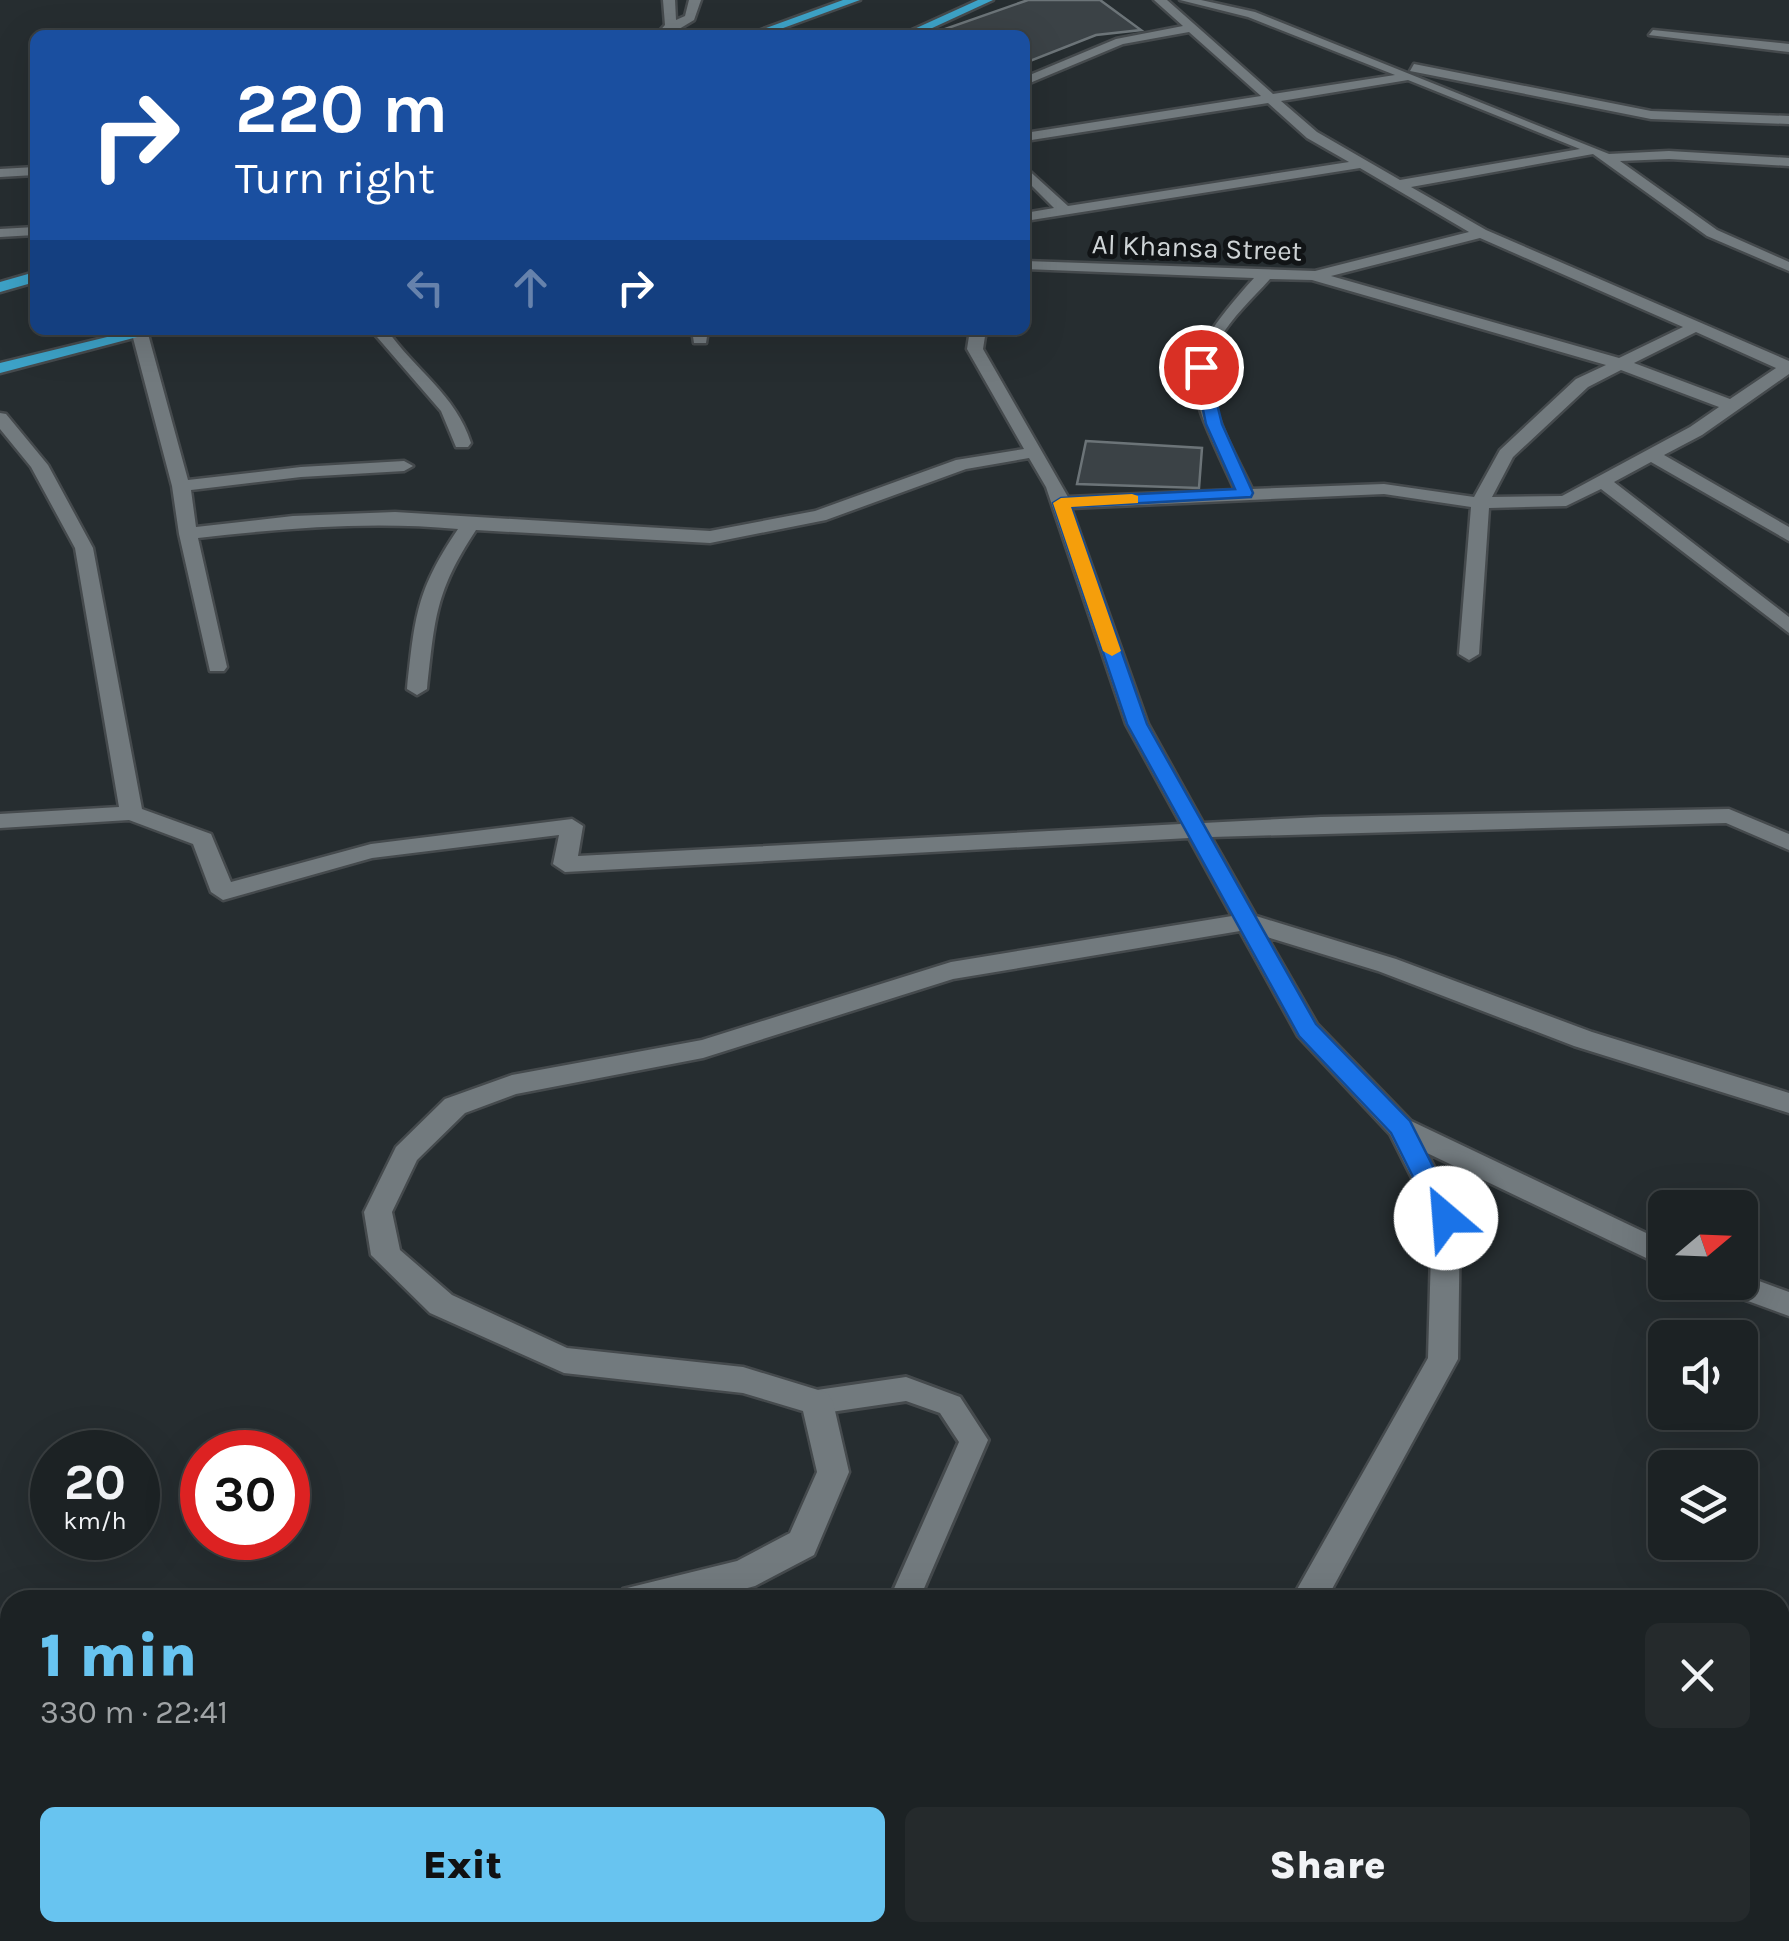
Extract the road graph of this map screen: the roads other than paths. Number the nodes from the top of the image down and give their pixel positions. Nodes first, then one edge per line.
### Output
1 (670, 0) edge
2 (695, 0) edge
3 (854, 0) edge
4 (987, 0) edge
5 (1160, 0) edge
6 (1186, 0) edge
7 (834, 4) edge
8 (1192, 28) junction
9 (666, 30) edge
10 (766, 30) edge
11 (918, 30) edge
12 (1654, 33) dead end
13 (1789, 48) edge
14 (1380, 66) junction
15 (1407, 76) junction
16 (1030, 79) edge
17 (1270, 98) junction
18 (1668, 116) junction
19 (1789, 120) edge
20 (1030, 136) edge
21 (1600, 154) junction
22 (1720, 158) junction
23 (1789, 162) edge
24 (1362, 164) junction
25 (30, 171) edge
26 (0, 173) edge
27 (1030, 177) edge
28 (1398, 185) junction
29 (1064, 210) junction
30 (1030, 215) edge
31 (30, 231) edge
32 (1481, 232) junction
33 (0, 233) edge
34 (1030, 265) edge
35 (1789, 267) edge
36 (1265, 275) junction
37 (1314, 276) junction
38 (30, 278) edge
39 (0, 287) edge
40 (1694, 327) junction
41 (136, 335) edge
42 (149, 335) edge
43 (384, 335) edge
44 (977, 335) edge
45 (1620, 364) junction
46 (1788, 367) edge
47 (0, 368) edge
48 (1732, 406) junction
49 (0, 418) edge
50 (462, 443) dead end
51 (1035, 452) junction
52 (1653, 456) junction
53 (404, 466) dead end
54 (1604, 483) junction
55 (181, 486) junction
56 (1245, 493) junction
57 (1061, 503) junction
58 (1480, 503) junction
59 (471, 524) junction
60 (188, 534) junction
61 (1789, 536) edge
62 (1789, 626) edge
63 (1469, 654) dead end
64 (217, 667) dead end
65 (417, 689) dead end
66 (131, 813) junction
67 (0, 821) edge
68 (1197, 832) junction
69 (1789, 843) edge
70 (1248, 922) junction
71 (1789, 1103) edge
72 (1401, 1128) junction
73 (1648, 1247) edge
74 (1758, 1293) edge
75 (1789, 1304) edge
76 (816, 1402) junction
77 (679, 1590) edge
78 (908, 1590) edge
79 (1314, 1590) edge

1 - 9 street
2 - 9 street
3 - 7 main road
4 - 11 main road
5 - 8 street
6 - 14 street
7 - 10 main road
8 - 16 street
8 - 17 street
12 - 13 street
14 - 15 street
14 - 18 street
15 - 17 street
15 - 21 street
17 - 20 street
17 - 24 street
18 - 19 street
18 - 22 street
21 - 22 street
21 - 28 street
21 - 35 street
22 - 23 street
24 - 28 street
24 - 29 street
25 - 26 street
27 - 29 street
28 - 32 street
29 - 30 street
31 - 33 street
32 - 37 street, Al Khansa Street
32 - 40 street
34 - 36 street, Al Khansa Street
36 - 37 street, Al Khansa Street
36 - 56 street
37 - 45 street
38 - 39 main road
40 - 45 street
40 - 46 street
41 - 47 main road
42 - 55 street
43 - 50 street
44 - 51 street
45 - 48 street
45 - 58 street
46 - 48 street
48 - 52 street
49 - 66 street
51 - 57 street
51 - 59 street
52 - 54 street
52 - 61 street
53 - 55 street
54 - 58 street
54 - 62 street
55 - 60 street
56 - 57 street
56 - 58 street
57 - 68 street
58 - 63 street
59 - 60 street
59 - 65 street
60 - 64 street
66 - 67 street
66 - 68 street
68 - 69 street
68 - 70 street
70 - 71 street
70 - 72 street
70 - 76 street
72 - 73 street
72 - 79 street
74 - 75 street
76 - 77 street
76 - 78 lane

